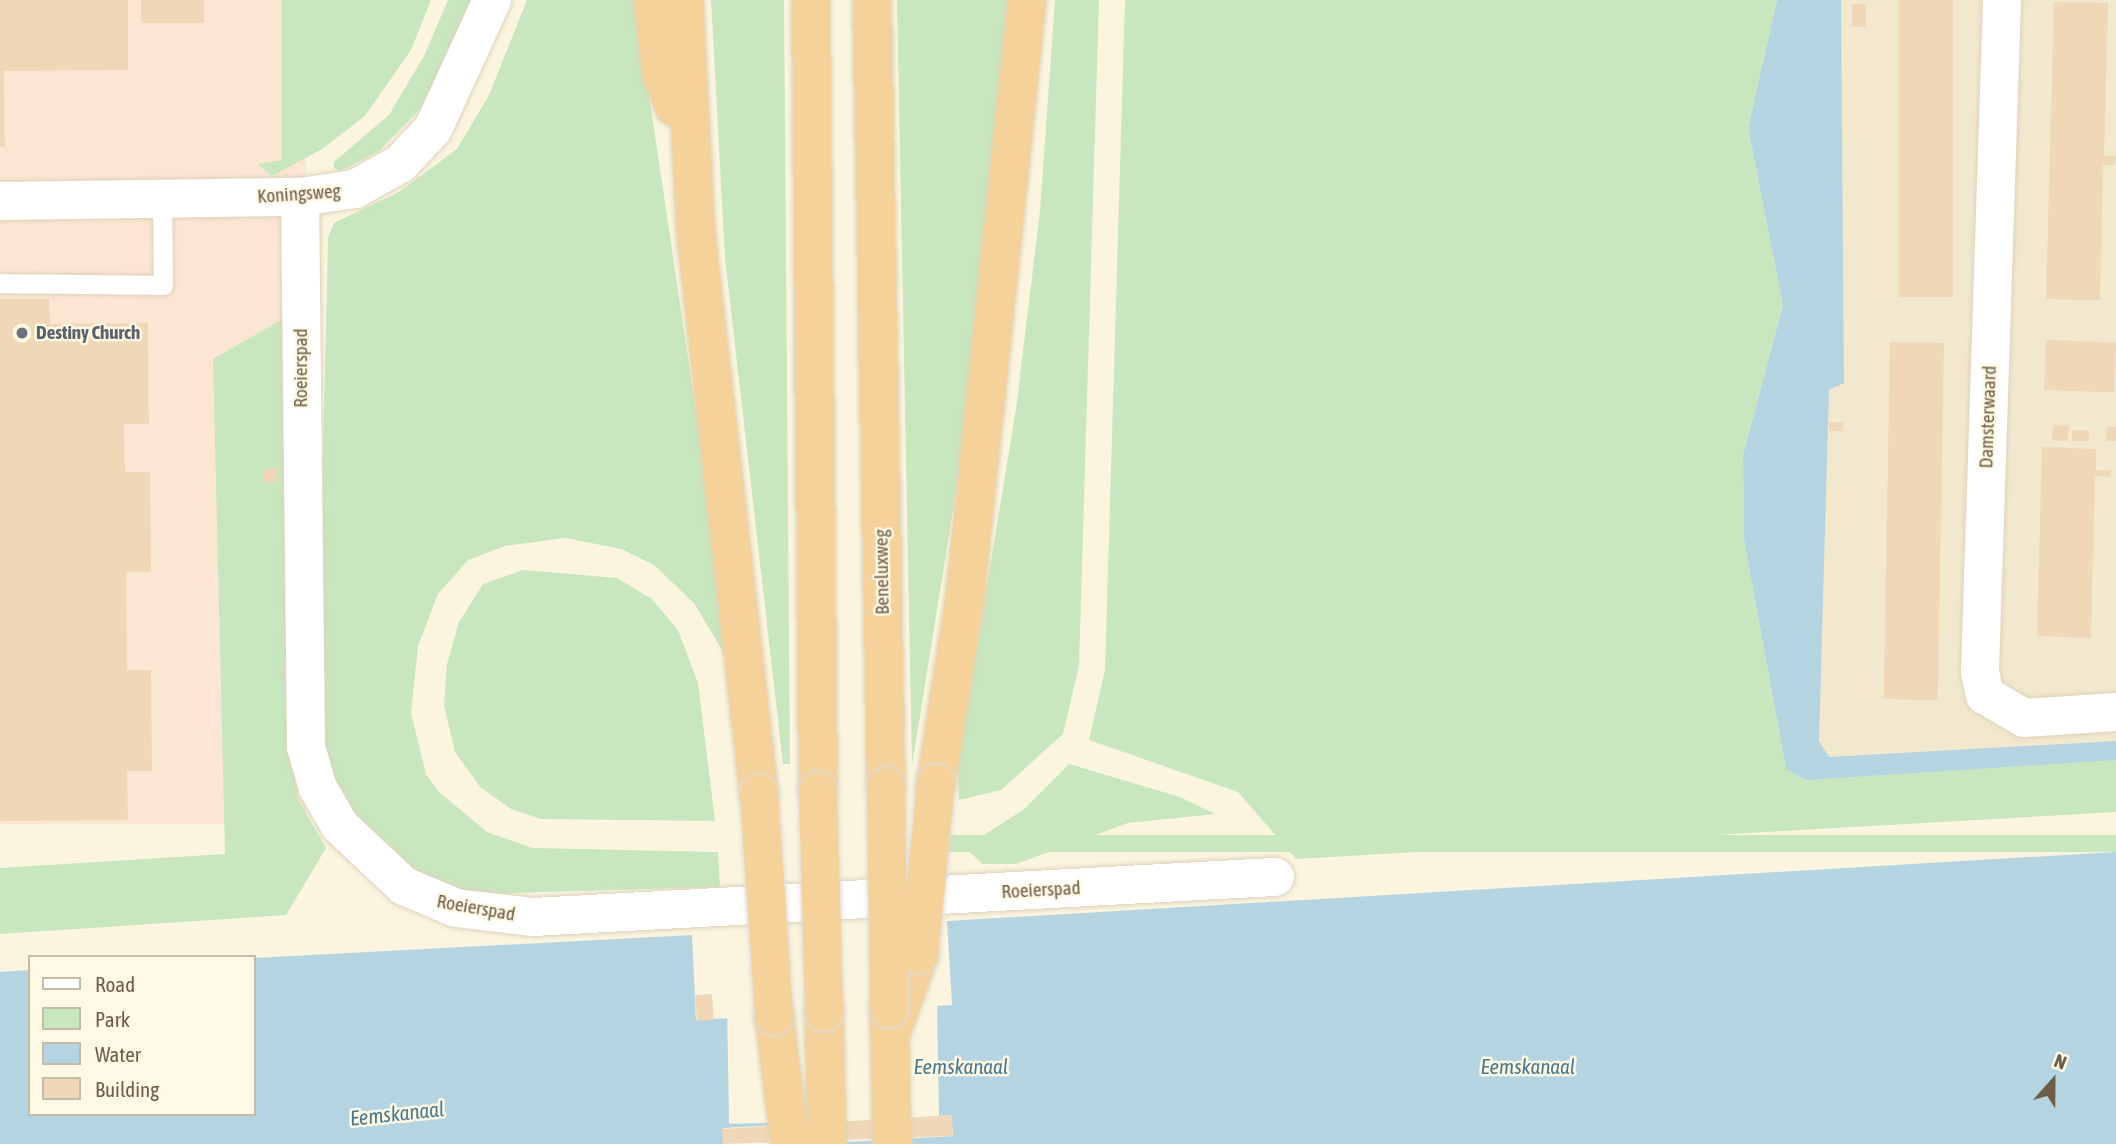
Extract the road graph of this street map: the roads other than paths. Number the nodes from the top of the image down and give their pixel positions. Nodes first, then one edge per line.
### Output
1 (492, 0) edge
2 (653, 0) edge
3 (684, 0) edge
4 (811, 0) edge
5 (872, 0) edge
6 (1027, 0) edge
7 (2002, 0) edge
8 (691, 155) junction
9 (300, 197) junction
10 (162, 199) junction
11 (0, 201) edge
12 (0, 284) edge
13 (2116, 712) edge
14 (1275, 877) dead end
15 (890, 1035) junction
16 (790, 1144) edge
17 (827, 1144) edge
18 (892, 1144) edge

1 - 9 street, Koningsweg
2 - 8 highway
3 - 8 highway
4 - 17 highway, bridge
5 - 15 highway, Beneluxweg, bridge
6 - 15 highway, bridge
7 - 13 street, Damsterwaard
8 - 16 highway, bridge
9 - 10 street, Koningsweg
9 - 14 street, Roeierspad
10 - 11 street, Koningsweg
10 - 12 lane
15 - 18 highway, Beneluxweg

